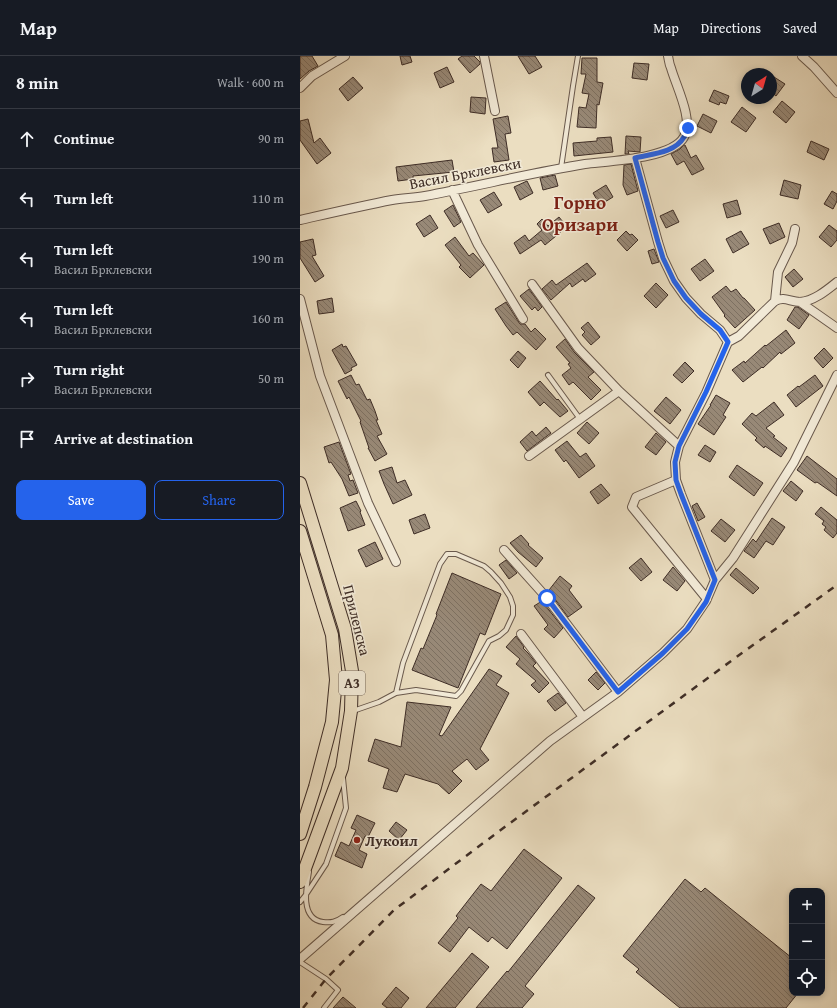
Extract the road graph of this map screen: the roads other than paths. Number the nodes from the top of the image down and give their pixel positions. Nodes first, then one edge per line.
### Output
1 (345, 56) edge
2 (484, 56) edge
3 (578, 56) edge
4 (668, 56) edge
5 (802, 56) edge
6 (300, 88) edge
7 (837, 93) edge
8 (495, 111) dead end
9 (635, 158) junction
10 (561, 169) junction
11 (452, 190) junction
12 (300, 220) edge
13 (795, 229) dead end
14 (837, 282) edge
15 (532, 284) dead end
16 (300, 299) edge
17 (775, 301) junction
18 (800, 302) junction
19 (524, 319) dead end
20 (837, 328) edge
21 (728, 342) junction
22 (548, 375) dead end
23 (837, 375) edge
24 (619, 391) junction
25 (580, 419) junction
26 (679, 446) junction
27 (528, 456) dead end
28 (676, 480) junction
29 (300, 483) edge
30 (300, 531) edge
31 (504, 550) dead end
32 (396, 562) dead end
33 (715, 580) junction
34 (707, 599) junction
35 (521, 634) dead end
36 (396, 692) junction
37 (618, 692) junction
38 (351, 711) junction
39 (583, 717) junction
40 (342, 768) junction
41 (300, 834) edge
42 (312, 848) junction
43 (300, 882) edge
44 (305, 896) junction
45 (368, 900) junction
46 (300, 902) edge
47 (300, 960) edge
48 (324, 1008) edge

1 - 6 street
2 - 8 street
3 - 10 lane
4 - 9 street, Васил Брклевски
5 - 7 street
9 - 10 street, Васил Брклевски
9 - 21 street
10 - 11 street, Васил Брклевски
11 - 12 street, Васил Брклевски
11 - 19 street
13 - 17 street
14 - 18 street
15 - 24 street
16 - 32 street
17 - 18 street
17 - 21 street
18 - 20 street
21 - 26 street
22 - 25 lane
23 - 33 street
24 - 25 street
24 - 26 street
25 - 27 street
26 - 28 street
28 - 33 street
28 - 34 street
29 - 38 main road, Прилепска / A3
30 - 41 main road, Прилепска / A3
31 - 37 street
33 - 34 street
34 - 37 street
35 - 39 street
36 - 36 lane
36 - 38 lane
37 - 39 street
38 - 40 main road, Прилепска / A3
39 - 45 street
40 - 42 main road, Прилепска / A3
40 - 44 lane
42 - 43 main road, Прилепска / A3
42 - 44 lane
44 - 45 lane
44 - 46 lane
45 - 47 street
47 - 48 lane

